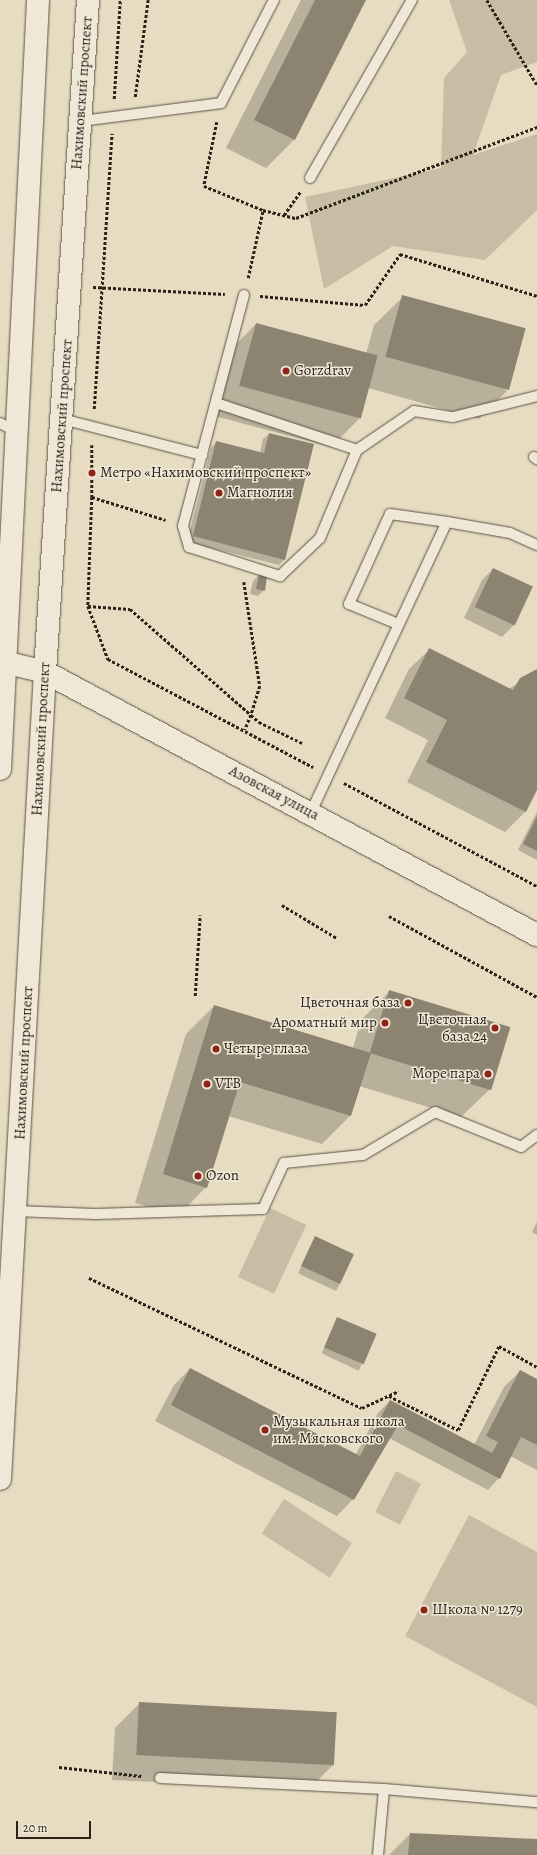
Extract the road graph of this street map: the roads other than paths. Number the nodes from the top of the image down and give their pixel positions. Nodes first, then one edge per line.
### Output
1 (38, 0) edge
2 (88, 0) edge
3 (274, 0) edge
4 (412, 0) edge
5 (80, 122) junction
6 (310, 178) road end
7 (244, 295) road end
8 (537, 396) edge
9 (216, 403) junction
10 (62, 419) junction
11 (9, 428) edge
12 (357, 450) junction
13 (202, 455) junction
14 (447, 522) junction
15 (537, 545) edge
16 (398, 624) junction
17 (7, 663) junction
18 (45, 672) junction
19 (0, 769) edge
20 (311, 812) junction
21 (537, 935) edge
22 (537, 1135) edge
23 (15, 1211) junction
24 (0, 1479) edge
25 (160, 1778) road end
26 (384, 1789) junction
27 (537, 1802) edge
28 (378, 1855) edge

1 - 11 main road
2 - 5 main road, Нахимовский проспект
3 - 5 lane
4 - 6 lane
5 - 10 main road, Нахимовский проспект
7 - 9 lane
8 - 12 lane
9 - 12 lane
9 - 13 lane
10 - 13 lane
10 - 18 main road, Нахимовский проспект
11 - 17 main road
12 - 13 lane
14 - 15 lane
14 - 16 lane
14 - 16 lane
16 - 20 lane
17 - 18 main road, Азовская улица
17 - 19 main road
18 - 20 main road, Азовская улица
18 - 23 main road, Нахимовский проспект
20 - 21 main road, Азовская улица
22 - 23 lane
23 - 24 main road, Нахимовский проспект
25 - 26 lane
26 - 27 lane
26 - 28 lane

